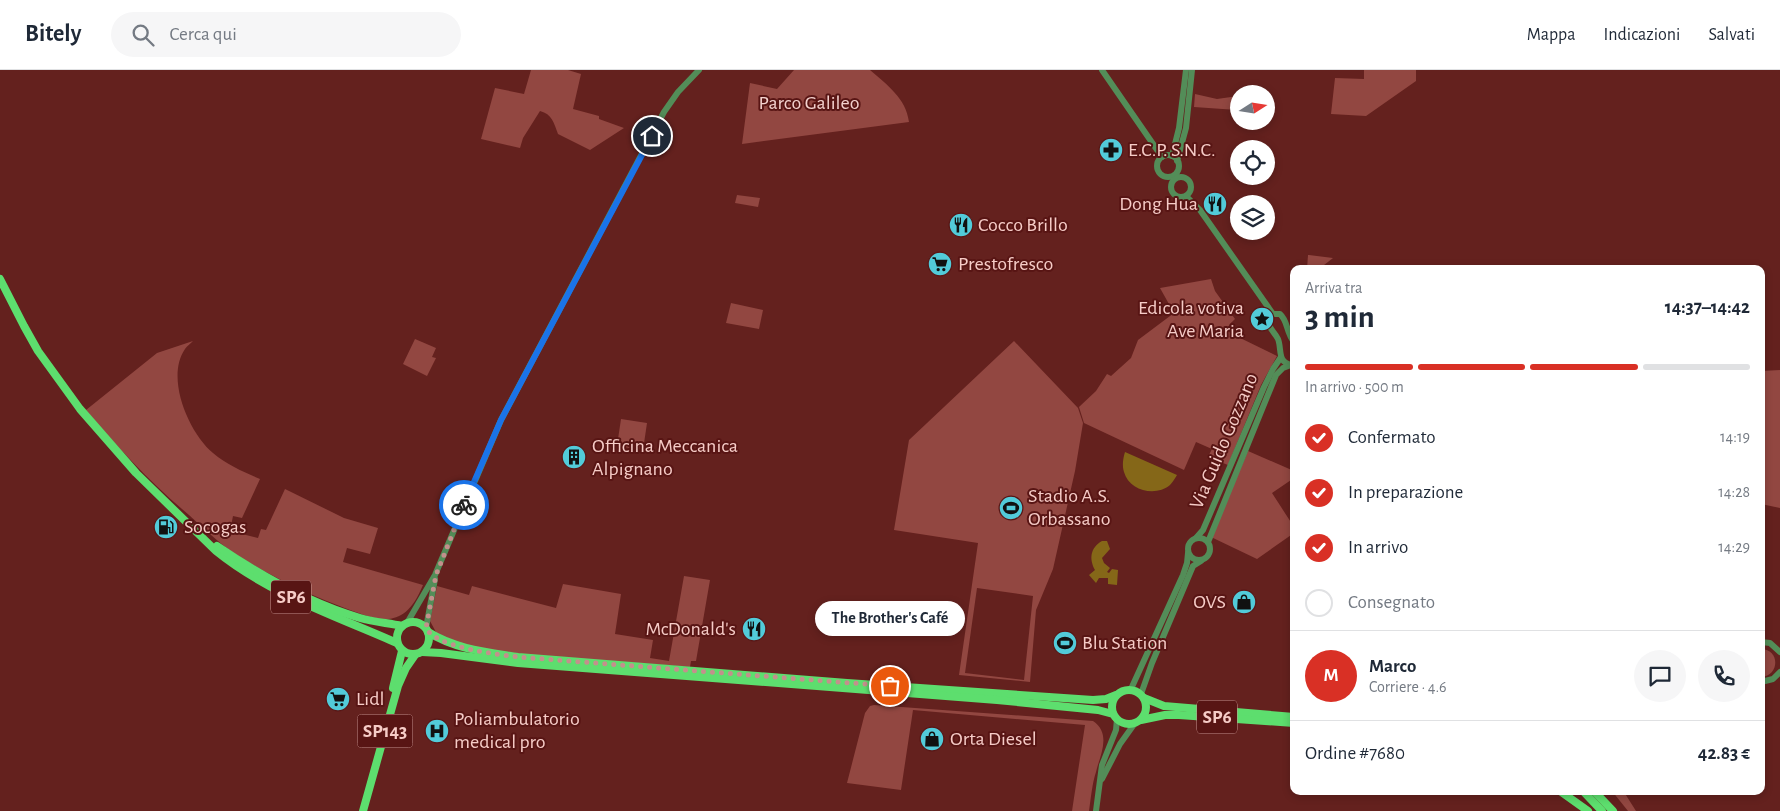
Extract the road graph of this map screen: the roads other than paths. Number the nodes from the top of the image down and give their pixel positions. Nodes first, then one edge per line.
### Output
1 (699, 70) edge
2 (1102, 70) edge
3 (1186, 70) edge
4 (1192, 70) edge
5 (1172, 156) junction
6 (1162, 157) junction
7 (1178, 161) junction
8 (1179, 174) junction
9 (1170, 180) junction
10 (1186, 196) junction
11 (0, 279) edge
12 (1273, 314) junction
13 (1290, 336) edge
14 (1281, 357) junction
15 (1290, 364) edge
16 (1290, 366) edge
17 (197, 532) junction
18 (1196, 538) junction
19 (1208, 542) junction
20 (1188, 553) junction
21 (1201, 561) junction
22 (436, 575) junction
23 (404, 624) junction
24 (427, 630) junction
25 (1765, 642) edge
26 (397, 643) junction
27 (1770, 643) junction
28 (1780, 644) edge
29 (402, 651) junction
30 (1780, 652) edge
31 (419, 653) junction
32 (1780, 672) edge
33 (1765, 681) edge
34 (1131, 689) junction
35 (1116, 695) junction
36 (1142, 696) junction
37 (1115, 717) junction
38 (1290, 717) edge
39 (1138, 721) junction
40 (1290, 724) edge
41 (1101, 782) junction
42 (1566, 795) edge
43 (1587, 795) edge
44 (1598, 795) edge
45 (361, 811) edge
46 (1096, 811) edge
47 (1588, 811) edge
48 (1602, 811) edge
49 (1612, 811) edge

1 - 22 street
2 - 6 street
3 - 5 street
4 - 7 street
5 - 6 street
5 - 7 street
6 - 9 street
7 - 8 street
8 - 9 street
8 - 10 street
9 - 10 street
10 - 12 street
11 - 17 main road, SP6
12 - 13 street
12 - 14 street
14 - 15 street
14 - 18 street, Via Guido Gozzano
16 - 19 street, Via Guido Gozzano
17 - 23 main road, SP6
17 - 26 main road, SP6
18 - 19 street
18 - 20 street
19 - 21 street
20 - 21 street
20 - 34 street
21 - 36 street
22 - 23 street
22 - 24 street
23 - 24 main road, SP6
23 - 26 main road
24 - 31 main road
24 - 35 main road, SP6
25 - 27 street
26 - 29 main road
27 - 28 street
27 - 30 street
29 - 31 main road, SP6
29 - 45 main road, SP143
31 - 37 main road, SP6
31 - 45 main road, SP143
32 - 33 street
34 - 35 main road, SP6
34 - 36 main road, SP6
35 - 37 main road
36 - 38 main road, SP6
36 - 39 main road
37 - 39 main road, SP6
37 - 41 street
39 - 40 main road, SP6
39 - 41 street
41 - 46 street
42 - 47 main road
43 - 48 main road
44 - 49 main road

